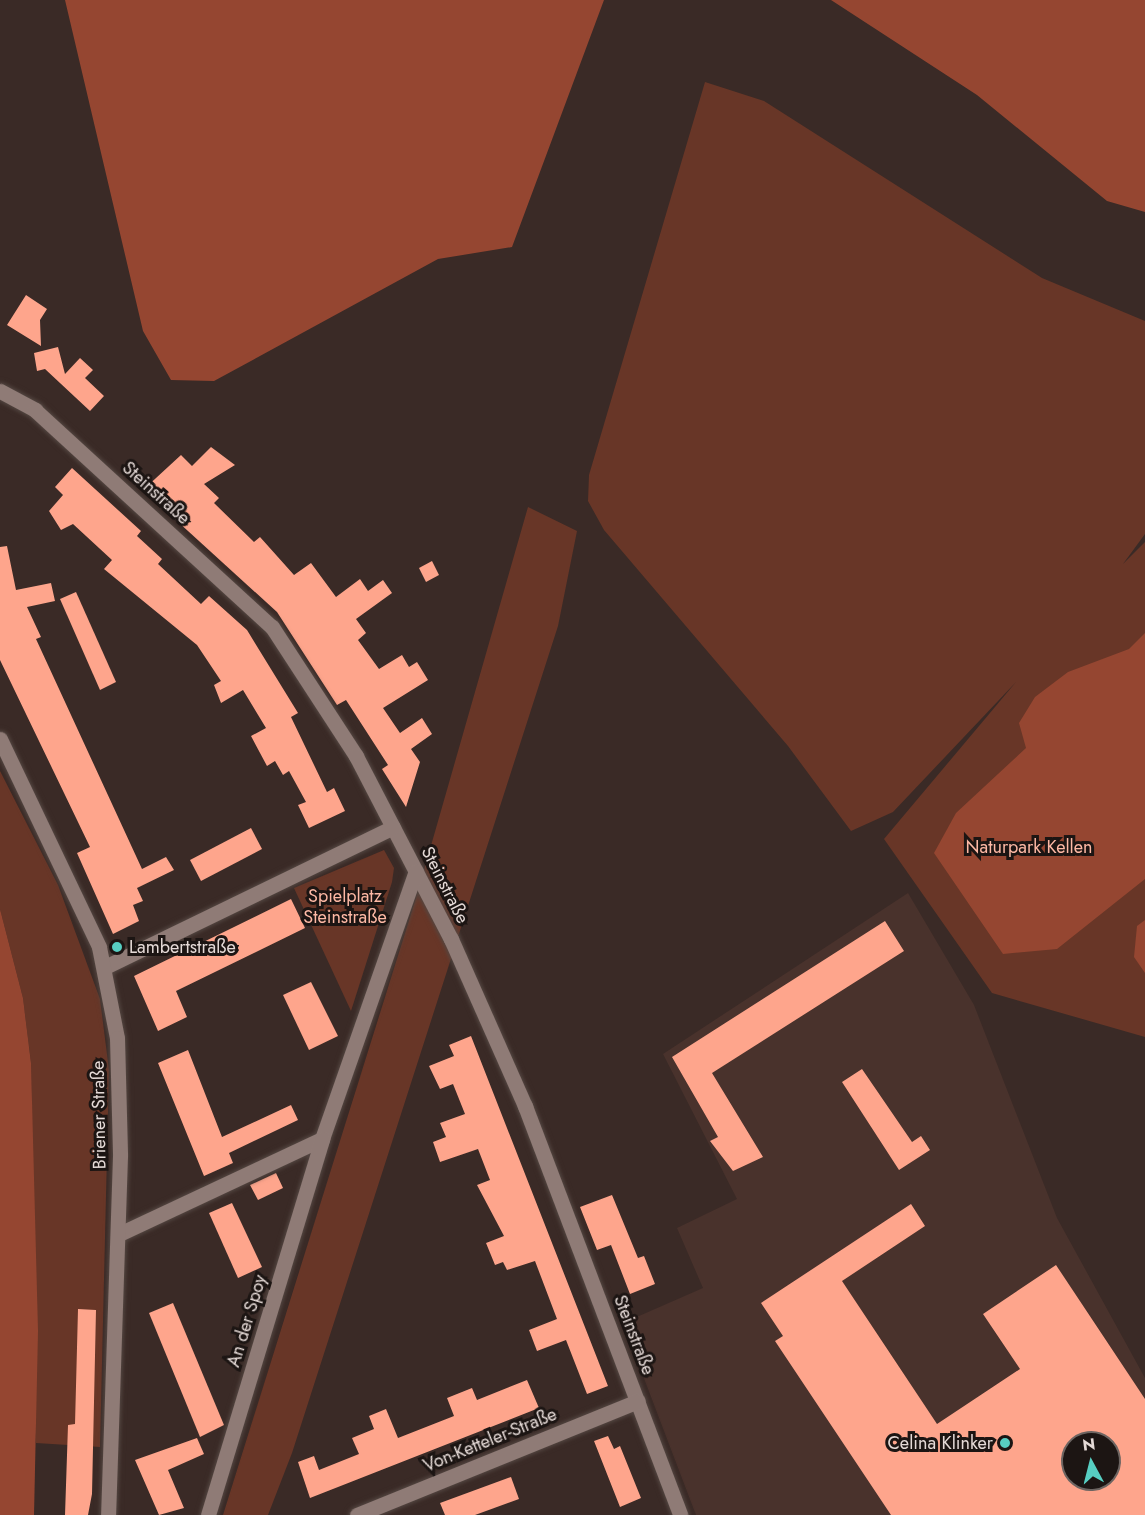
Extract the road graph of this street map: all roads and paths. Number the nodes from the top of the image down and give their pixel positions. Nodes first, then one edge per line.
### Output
1 (0, 391) edge
2 (0, 740) edge
3 (393, 826) junction
4 (416, 871) junction
5 (105, 968) junction
6 (322, 1139) junction
7 (119, 1234) junction
8 (638, 1401) junction
9 (108, 1515) edge
10 (208, 1515) edge
11 (357, 1515) edge
12 (680, 1515) edge

1 - 3 street, Steinstraße
2 - 5 street, Briener Straße
3 - 4 street, Steinstraße
3 - 5 street
4 - 6 street, An der Spoy
4 - 8 street, Steinstraße
5 - 7 street, Briener Straße
6 - 7 street
6 - 10 street, An der Spoy
7 - 9 street, Briener Straße
8 - 11 street, Von-Ketteler-Straße
8 - 12 street, Steinstraße

